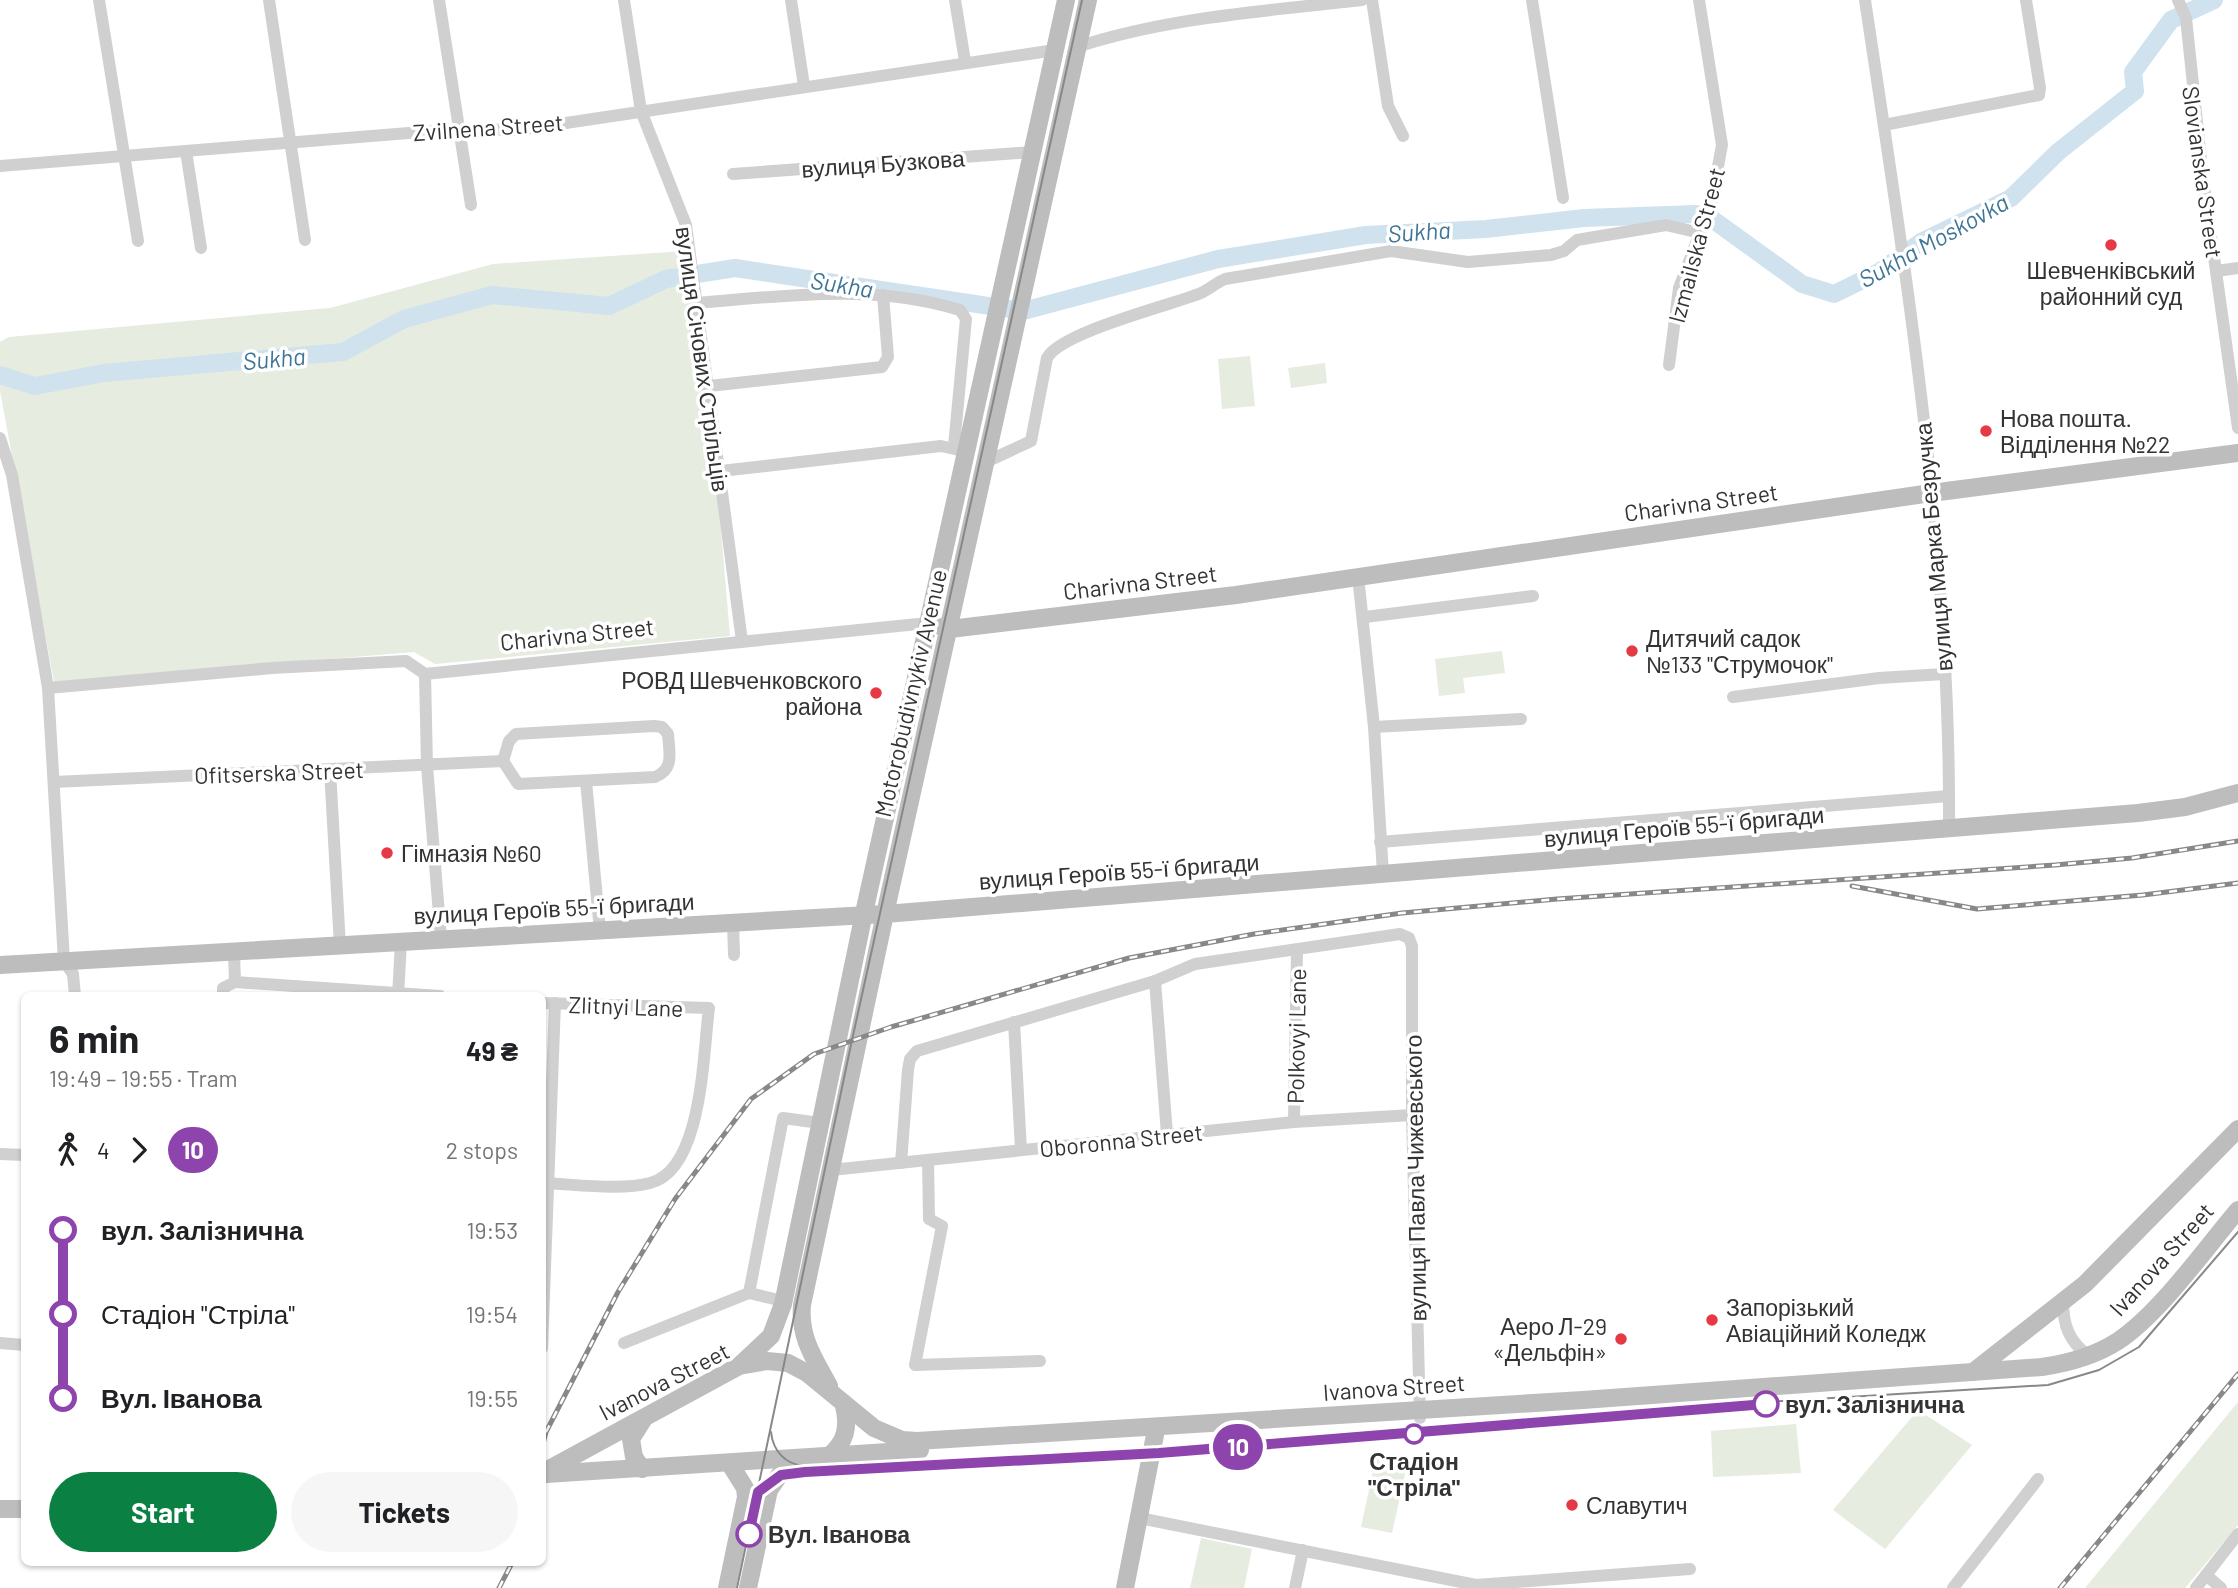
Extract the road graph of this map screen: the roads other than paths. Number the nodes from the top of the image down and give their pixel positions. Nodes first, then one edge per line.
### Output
1 (99, 0) edge
2 (269, 0) edge
3 (439, 0) edge
4 (624, 0) edge
5 (791, 0) edge
6 (955, 0) edge
7 (1066, 0) edge
8 (1088, 0) edge
9 (1362, 0) edge
10 (1373, 0) edge
11 (1532, 0) edge
12 (1699, 0) edge
13 (1865, 0) edge
14 (2026, 0) edge
15 (2182, 9) edge
16 (1077, 47) junction
17 (1055, 50) junction
18 (965, 61) junction
19 (804, 86) junction
20 (641, 111) junction
21 (1884, 125) junction
22 (458, 129) junction
23 (1403, 136) dead end
24 (291, 142) junction
25 (186, 151) junction
26 (1032, 152) junction
27 (125, 155) junction
28 (0, 166) edge
29 (733, 174) dead end
30 (1563, 198) dead end
31 (471, 205) dead end
32 (1700, 233) junction
33 (304, 240) dead end
34 (138, 241) dead end
35 (201, 248) dead end
36 (2238, 268) edge
37 (2217, 271) junction
38 (883, 295) junction
39 (696, 303) junction
40 (1670, 365) dead end
41 (709, 386) junction
42 (2238, 428) edge
43 (0, 438) edge
44 (960, 450) junction
45 (2238, 453) edge
46 (986, 461) junction
47 (721, 471) junction
48 (1931, 493) junction
49 (1358, 576) junction
50 (1533, 596) dead end
51 (1365, 617) junction
52 (928, 623) junction
53 (950, 629) junction
54 (742, 641) junction
55 (425, 674) junction
56 (1944, 674) junction
57 (48, 688) junction
58 (1733, 697) dead end
59 (1521, 719) dead end
60 (1374, 727) junction
61 (503, 761) junction
62 (427, 766) junction
63 (330, 770) junction
64 (586, 781) junction
65 (54, 782) junction
66 (2238, 793) edge
67 (1949, 796) junction
68 (1949, 829) junction
69 (1380, 842) junction
70 (1383, 874) junction
71 (864, 913) junction
72 (885, 914) junction
73 (733, 922) junction
74 (600, 931) junction
75 (441, 939) junction
76 (401, 942) junction
77 (340, 946) junction
78 (1297, 950) junction
79 (234, 953) junction
80 (734, 955) dead end
81 (64, 961) junction
82 (0, 965) edge
83 (1156, 981) junction
84 (235, 982) junction
85 (75, 992) edge
86 (223, 992) edge
87 (371, 992) edge
88 (398, 992) edge
89 (549, 1003) edge
90 (1014, 1022) junction
91 (1412, 1115) junction
92 (1294, 1122) junction
93 (820, 1123) junction
94 (2238, 1129) edge
95 (1167, 1134) junction
96 (546, 1138) edge
97 (1021, 1150) junction
98 (0, 1154) edge
99 (21, 1156) edge
100 (928, 1160) junction
101 (901, 1163) junction
102 (831, 1170) junction
103 (546, 1183) edge
104 (2238, 1210) edge
105 (2238, 1223) edge
106 (749, 1293) junction
107 (783, 1301) junction
108 (2063, 1301) junction
109 (0, 1343) edge
110 (624, 1343) dead end
111 (21, 1345) edge
112 (2089, 1356) junction
113 (1040, 1361) dead end
114 (739, 1366) junction
115 (1966, 1377) junction
116 (838, 1399) junction
117 (650, 1412) junction
118 (1420, 1414) junction
119 (1155, 1436) junction
120 (829, 1456) junction
121 (810, 1457) junction
122 (730, 1464) junction
123 (642, 1469) junction
124 (546, 1471) edge
125 (546, 1473) edge
126 (2038, 1479) dead end
127 (0, 1509) edge
128 (21, 1509) edge
129 (1139, 1518) junction
130 (2238, 1534) edge
131 (1303, 1550) junction
132 (1690, 1569) dead end
133 (2206, 1575) junction
134 (1476, 1586) edge
135 (727, 1588) edge
136 (748, 1588) edge
137 (1125, 1588) edge
138 (1295, 1588) edge
139 (1953, 1588) edge
140 (2196, 1588) edge
141 (2221, 1588) edge

1 - 27 street
2 - 24 street
3 - 22 street
4 - 20 street, вулиця Січових Стрільців
5 - 19 street
6 - 18 street
7 - 17 main road, Motorobudivnykiv Avenue
8 - 16 main road, Motorobudivnykiv Avenue
9 - 16 street
10 - 23 street
11 - 30 street
12 - 32 street, Izmailska Street
13 - 21 street
14 - 21 street
15 - 37 street, Slovianska Street
16 - 46 main road, Motorobudivnykiv Avenue
17 - 18 street, Zvilnena Street
17 - 26 main road, Motorobudivnykiv Avenue
18 - 19 street, Zvilnena Street
19 - 20 street, Zvilnena Street
20 - 22 street, Zvilnena Street
20 - 39 street, вулиця Січових Стрільців
21 - 48 street, вулиця Марка Безручка
22 - 24 street, Zvilnena Street
22 - 31 street
24 - 25 street, Zvilnena Street
24 - 33 street
25 - 27 street, Zvilnena Street
25 - 35 street
26 - 29 street, вулиця Бузкова
26 - 44 main road, Motorobudivnykiv Avenue
27 - 28 street, Zvilnena Street
27 - 34 street
32 - 40 street, Izmailska Street
32 - 46 street
36 - 37 street
37 - 42 street, Slovianska Street
38 - 39 street
38 - 41 street
38 - 44 street
39 - 41 street, вулиця Січових Стрільців
41 - 47 street, вулиця Січових Стрільців
43 - 57 street
44 - 47 street
44 - 52 main road, Motorobudivnykiv Avenue
45 - 48 main road, Charivna Street
46 - 53 main road, Motorobudivnykiv Avenue
47 - 54 street, вулиця Січових Стрільців
48 - 49 main road, Charivna Street
48 - 56 street, вулиця Марка Безручка
49 - 51 street
49 - 53 main road, Charivna Street
50 - 51 street
51 - 60 street
52 - 53 main road, Charivna Street
52 - 54 street, Charivna Street
52 - 71 main road, Motorobudivnykiv Avenue
53 - 72 main road, Motorobudivnykiv Avenue
54 - 55 street, Charivna Street
55 - 57 street, Charivna Street
55 - 62 street
56 - 58 street
56 - 67 street, вулиця Марка Безручка
57 - 65 street
59 - 60 street
60 - 69 street
61 - 62 street, Ofitserska Street
61 - 64 street
61 - 64 street
62 - 63 street, Ofitserska Street
62 - 75 street
63 - 65 street, Ofitserska Street
63 - 77 street
64 - 74 street
65 - 81 street
66 - 68 main road, вулиця Героїв 55-ї бригади
67 - 68 street, вулиця Марка Безручка
67 - 69 street
68 - 70 main road, вулиця Героїв 55-ї бригади
69 - 70 street
70 - 72 main road, вулиця Героїв 55-ї бригади
71 - 72 main road, вулиця Героїв 55-ї бригади
71 - 73 main road, вулиця Героїв 55-ї бригади
71 - 93 main road, Motorobudivnykiv Avenue
72 - 102 main road, Motorobudivnykiv Avenue
73 - 74 main road, вулиця Героїв 55-ї бригади
73 - 80 street
74 - 75 main road, вулиця Героїв 55-ї бригади
75 - 76 main road, вулиця Героїв 55-ї бригади
76 - 77 main road, вулиця Героїв 55-ї бригади
76 - 88 street
77 - 79 main road, вулиця Героїв 55-ї бригади
78 - 83 street
78 - 91 street, вулиця Павла Чижевського
78 - 92 street, Polkovyi Lane
79 - 81 main road, вулиця Героїв 55-ї бригади
79 - 84 street
81 - 82 main road, вулиця Героїв 55-ї бригади
81 - 85 street
83 - 90 street
83 - 95 street
84 - 86 street
84 - 87 street
89 - 96 street
89 - 103 street, Zlitnyi Lane
90 - 97 street
90 - 101 street
91 - 92 street, Oboronna Street
91 - 118 street, вулиця Павла Чижевського
92 - 95 street, Oboronna Street
93 - 106 street
93 - 107 main road, Motorobudivnykiv Avenue
94 - 108 main road
95 - 97 street, Oboronna Street
97 - 100 street, Oboronna Street
98 - 99 street
100 - 101 street, Oboronna Street
100 - 113 street
101 - 102 street, Oboronna Street
102 - 116 main road, Motorobudivnykiv Avenue
104 - 112 main road, Ivanova Street
105 - 115 main road, Ivanova Street
106 - 107 street
106 - 110 street
107 - 114 main road, Motorobudivnykiv Avenue
108 - 112 street
108 - 115 main road
109 - 111 street
112 - 115 main road, Ivanova Street
114 - 116 main road, Ivanova Street
114 - 117 main road, Ivanova Street
115 - 118 main road, Ivanova Street
116 - 118 main road, Ivanova Street
116 - 120 main road
117 - 123 main road
117 - 124 main road, Ivanova Street
118 - 119 main road, Ivanova Street
119 - 120 main road, Ivanova Street
119 - 129 main road
120 - 121 main road, Ivanova Street
121 - 122 main road, Ivanova Street
121 - 136 main road
122 - 123 main road, Ivanova Street
122 - 135 main road
123 - 125 main road, Ivanova Street
126 - 139 street
127 - 128 main road
129 - 131 street
129 - 137 main road
130 - 133 street
131 - 134 street
131 - 138 street
132 - 134 street
133 - 140 street
133 - 141 street

